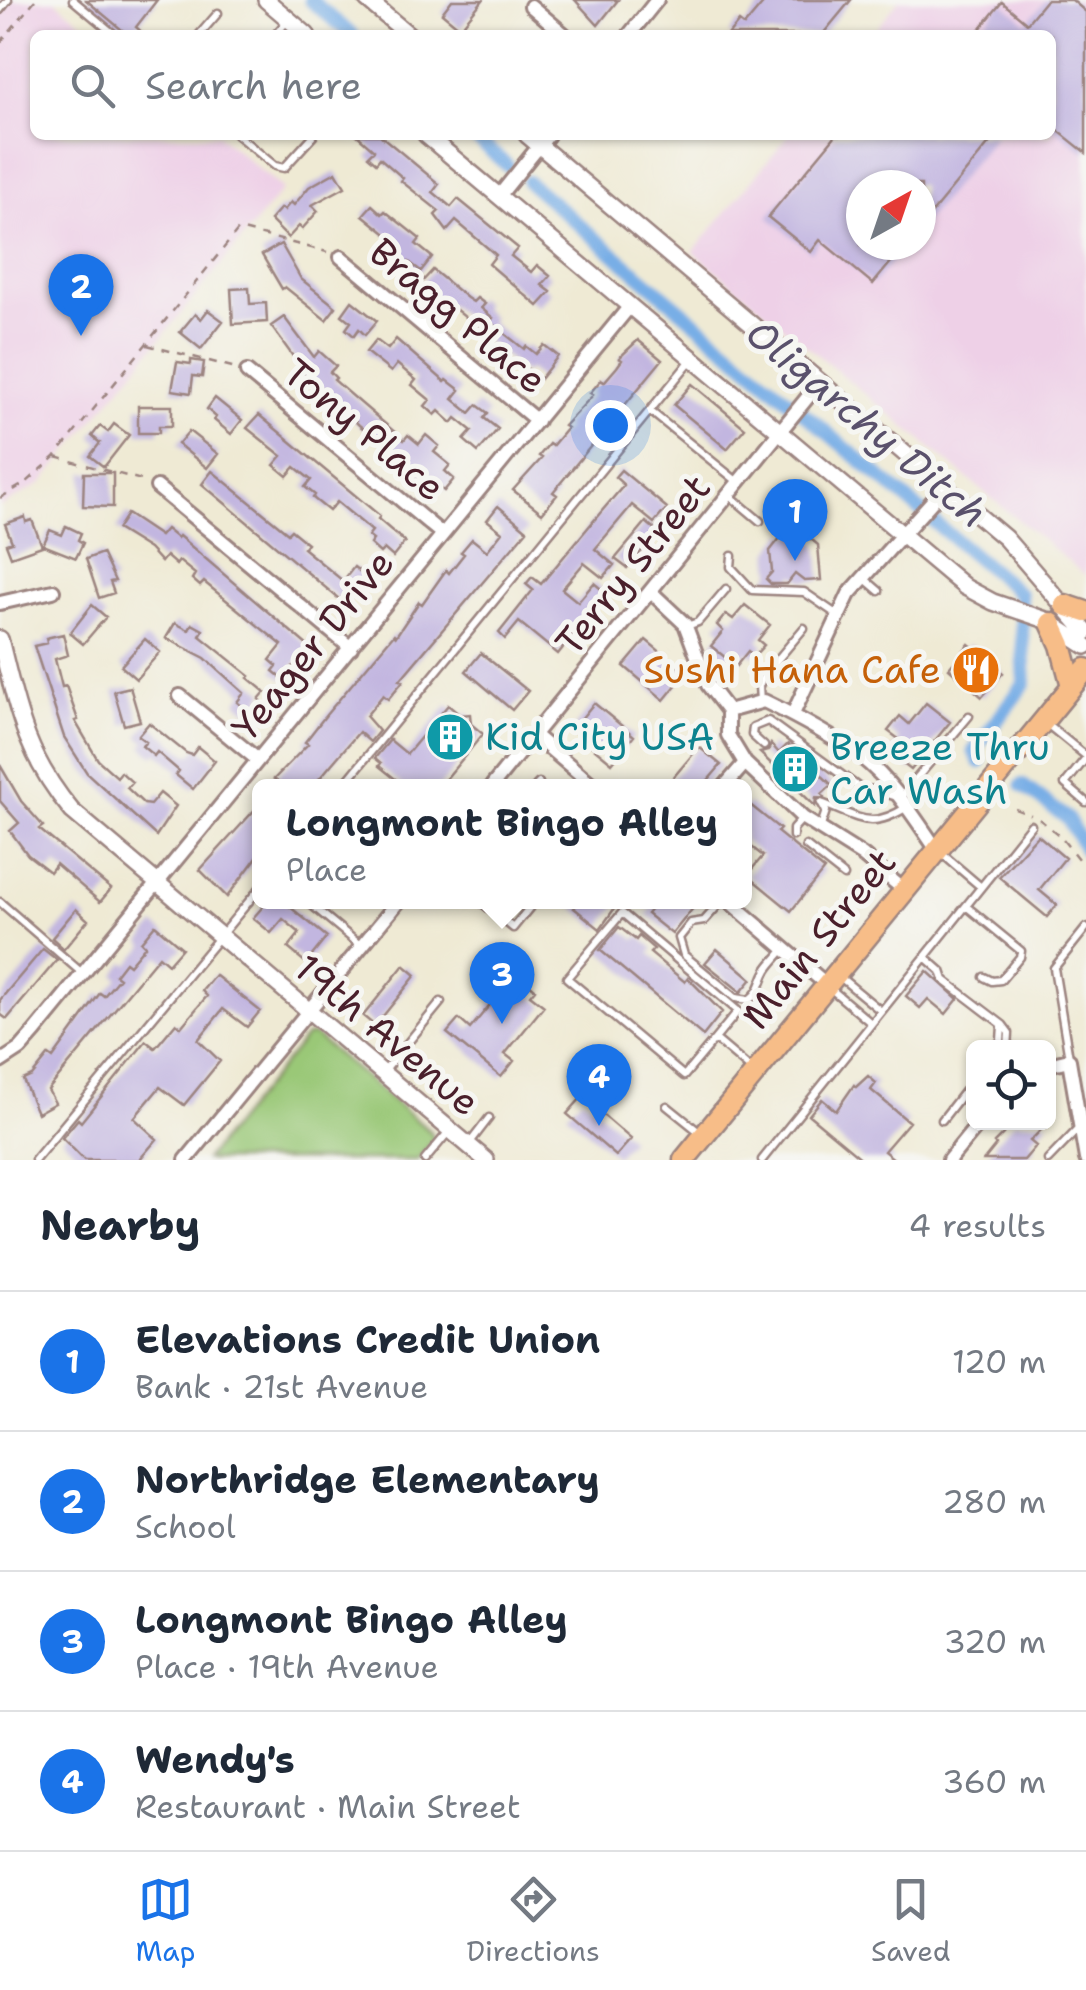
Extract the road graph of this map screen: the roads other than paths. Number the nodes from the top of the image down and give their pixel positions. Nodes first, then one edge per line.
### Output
1 (8, 0) edge
2 (73, 0) edge
3 (266, 0) edge
4 (367, 0) edge
5 (657, 0) edge
6 (531, 6) dead end
7 (0, 10) edge
8 (218, 13) dead end
9 (288, 19) junction
10 (110, 30) edge
11 (203, 30) edge
12 (279, 30) edge
13 (302, 30) edge
14 (403, 30) edge
15 (559, 30) edge
16 (632, 30) edge
17 (243, 140) edge
18 (309, 140) edge
19 (432, 140) edge
20 (537, 140) edge
21 (540, 140) edge
22 (498, 196) junction
23 (341, 257) road end
24 (630, 306) junction
25 (692, 359) junction
26 (247, 372) road end
27 (820, 382) junction
28 (650, 410) junction
29 (537, 420) junction
30 (779, 432) junction
31 (738, 482) junction
32 (156, 487) road end
33 (945, 487) junction
34 (728, 494) junction
35 (760, 521) dead end
36 (442, 534) junction
37 (904, 536) junction
38 (732, 556) dead end
39 (864, 578) junction
40 (726, 589) dead end
41 (53, 591) dead end
42 (880, 591) dead end
43 (652, 592) junction
44 (0, 603) edge
45 (1064, 605) junction
46 (1086, 612) edge
47 (839, 616) junction
48 (1051, 623) junction
49 (686, 627) junction
50 (804, 628) dead end
51 (1086, 632) edge
52 (0, 639) edge
53 (1086, 646) edge
54 (351, 648) junction
55 (1079, 678) edge
56 (180, 696) dead end
57 (760, 702) junction
58 (728, 711) junction
59 (793, 714) junction
60 (968, 716) dead end
61 (1043, 721) junction
62 (534, 735) junction
63 (764, 746) dead end
64 (1086, 757) edge
65 (258, 760) junction
66 (745, 763) junction
67 (349, 779) edge
68 (498, 779) edge
69 (586, 779) edge
70 (731, 779) edge
71 (1086, 802) edge
72 (904, 803) junction
73 (803, 818) junction
74 (1031, 825) dead end
75 (820, 829) junction
76 (793, 836) dead end
77 (806, 846) dead end
78 (937, 850) junction
79 (844, 876) dead end
80 (156, 884) junction
81 (981, 887) junction
82 (904, 890) junction
83 (252, 898) edge
84 (0, 902) edge
85 (966, 906) junction
86 (316, 909) edge
87 (392, 909) edge
88 (490, 909) edge
89 (528, 909) edge
90 (715, 909) edge
91 (739, 909) edge
92 (1086, 928) edge
93 (220, 937) junction
94 (361, 946) junction
95 (786, 948) junction
96 (924, 958) junction
97 (82, 974) junction
98 (984, 977) dead end
99 (831, 979) junction
100 (441, 1002) dead end
101 (308, 1011) junction
102 (882, 1011) junction
103 (871, 1024) junction
104 (1002, 1025) junction
105 (715, 1039) junction
106 (1001, 1040) edge
107 (1009, 1040) edge
108 (0, 1062) edge
109 (1056, 1066) edge
110 (1070, 1067) junction
111 (755, 1073) junction
112 (383, 1074) junction
113 (966, 1089) edge
114 (667, 1106) dead end
115 (489, 1118) dead end
116 (942, 1120) dead end
117 (1080, 1127) junction
118 (450, 1130) junction
119 (973, 1130) edge
120 (468, 1145) junction
121 (698, 1151) edge
122 (35, 1160) edge
123 (186, 1160) edge
124 (425, 1160) edge
125 (486, 1160) edge
126 (762, 1160) edge
127 (948, 1160) edge
128 (1048, 1160) edge
129 (1086, 1160) edge

1 - 7 lane
2 - 10 lane
3 - 9 street
4 - 14 street
5 - 16 street
6 - 15 street
8 - 11 lane
9 - 12 lane
9 - 13 street
17 - 18 lane
19 - 22 street
20 - 22 street
21 - 27 street
22 - 24 street
23 - 29 street, Bragg Place
24 - 25 street
24 - 29 street, Yeager Drive
25 - 28 lane
25 - 30 street
26 - 36 street, Tony Place
27 - 30 street, Terry Street
27 - 33 street
28 - 31 lane
28 - 67 lane
29 - 36 street, Yeager Drive
30 - 31 street, Terry Street
30 - 37 street
31 - 34 street, Terry Street
32 - 54 street
33 - 37 street
33 - 45 street
34 - 35 lane
34 - 43 street, Terry Street
36 - 54 street, Yeager Drive
37 - 39 street
37 - 48 street
38 - 47 lane
39 - 42 lane
39 - 47 street
40 - 49 lane
41 - 44 street
43 - 49 street
43 - 62 street, Terry Street
45 - 46 highway
45 - 51 street
47 - 59 street
48 - 53 street
48 - 55 highway
49 - 58 street
50 - 57 lane
52 - 80 street, 19th Avenue
54 - 65 street, Yeager Drive
55 - 61 highway, Main Street
56 - 65 street
57 - 58 street
57 - 59 street
58 - 66 street
59 - 72 street
60 - 72 lane
61 - 64 lane
61 - 78 highway, Main Street
62 - 68 street, Terry Street
62 - 69 street
63 - 72 lane
64 - 71 lane
65 - 80 street, Yeager Drive
66 - 70 street
66 - 73 street
72 - 75 lane
72 - 78 street
73 - 75 street
73 - 76 lane
74 - 81 lane
75 - 82 street
77 - 79 lane
78 - 81 lane
78 - 82 highway, Main Street
80 - 93 street, 19th Avenue
80 - 97 street, Yeager Drive
81 - 85 lane
82 - 99 highway, Main Street
83 - 93 lane
84 - 97 lane
85 - 96 lane
85 - 98 lane
86 - 94 lane
87 - 94 street
88 - 89 lane
90 - 95 lane
91 - 95 street
92 - 110 lane
93 - 101 street, 19th Avenue
93 - 122 lane
94 - 101 street
95 - 99 street
96 - 102 lane
96 - 104 lane
97 - 108 street, Yeager Drive
99 - 102 lane
99 - 103 lane
99 - 111 highway, Main Street
100 - 112 lane
101 - 112 street, 19th Avenue
101 - 123 street
102 - 103 lane
103 - 126 lane
104 - 106 lane
104 - 107 lane
105 - 105 lane
105 - 111 lane
109 - 110 street
110 - 117 street
111 - 121 highway, Main Street
112 - 118 street, 19th Avenue
113 - 116 lane
114 - 121 lane
115 - 120 lane
117 - 128 lane
117 - 129 street
118 - 120 street, 19th Avenue
118 - 124 lane
119 - 127 street
120 - 125 street, 19th Avenue

